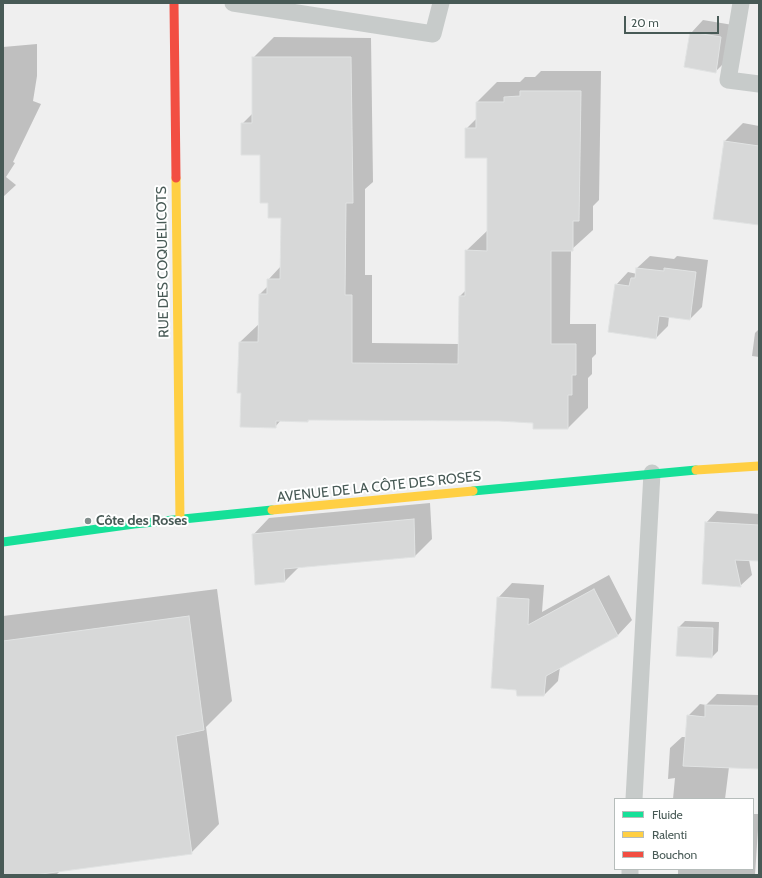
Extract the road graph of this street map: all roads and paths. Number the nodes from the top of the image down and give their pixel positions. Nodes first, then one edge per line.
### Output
1 (174, 3) edge
2 (233, 3) edge
3 (441, 3) edge
4 (741, 3) edge
5 (759, 84) edge
6 (759, 466) edge
7 (652, 473) junction
8 (180, 521) junction
9 (3, 542) edge
10 (634, 798) edge

1 - 8 street, RUE DES COQUELICOTS
2 - 3 lane
4 - 5 lane
6 - 7 street, AVENUE DE LA CÔTE DES ROSES
7 - 8 street, AVENUE DE LA CÔTE DES ROSES
7 - 10 lane
8 - 9 street, AVENUE DE LA CÔTE DES ROSES

